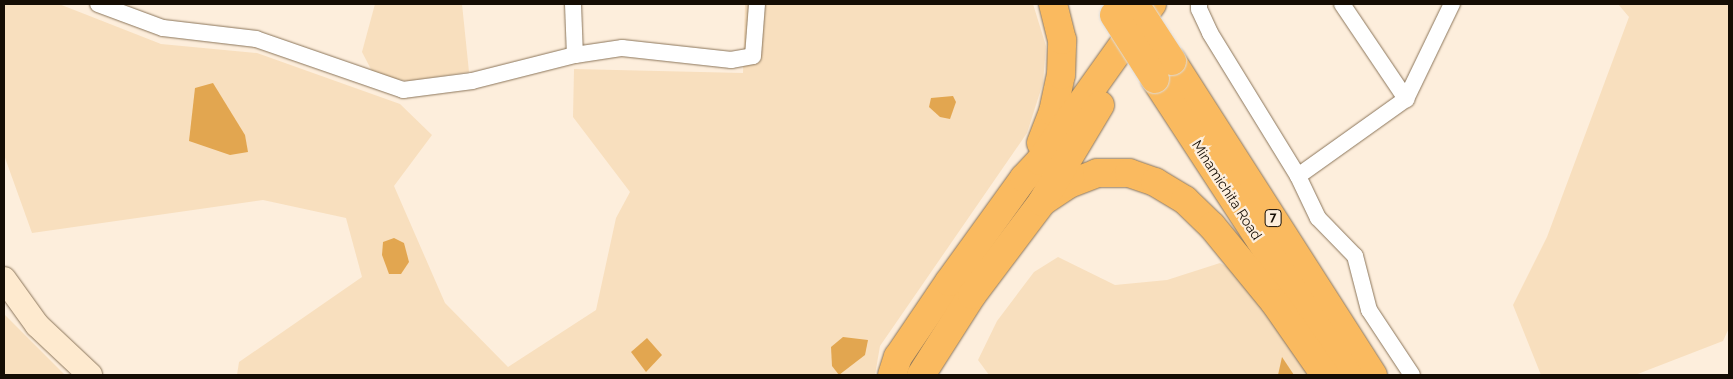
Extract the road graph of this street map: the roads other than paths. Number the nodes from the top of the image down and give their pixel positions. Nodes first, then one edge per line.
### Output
1 (98, 4) edge
2 (573, 4) edge
3 (757, 4) edge
4 (1053, 4) edge
5 (1153, 4) edge
6 (1168, 4) edge
7 (1199, 4) edge
8 (1342, 4) edge
9 (1452, 4) edge
10 (1119, 7) edge
11 (575, 55) junction
12 (1168, 60) junction
13 (1406, 99) junction
14 (1298, 176) junction
15 (1024, 178) junction
16 (1042, 202) junction
17 (4, 279) edge
18 (90, 375) edge
19 (892, 375) edge
20 (921, 375) edge
21 (1325, 375) edge
22 (1348, 375) edge
23 (1374, 375) edge
24 (1412, 375) edge

1 - 11 street
2 - 11 street
3 - 11 street
4 - 15 highway
5 - 12 highway
5 - 15 highway
6 - 16 highway
7 - 14 street
8 - 13 street
9 - 13 street
10 - 12 highway, Minamichita Road / 7, bridge
12 - 22 highway, Minamichita Road / 7
12 - 23 highway, Minamichita Road / 7
13 - 14 street
14 - 24 street
15 - 19 highway
16 - 20 highway
16 - 21 highway
17 - 18 main road

